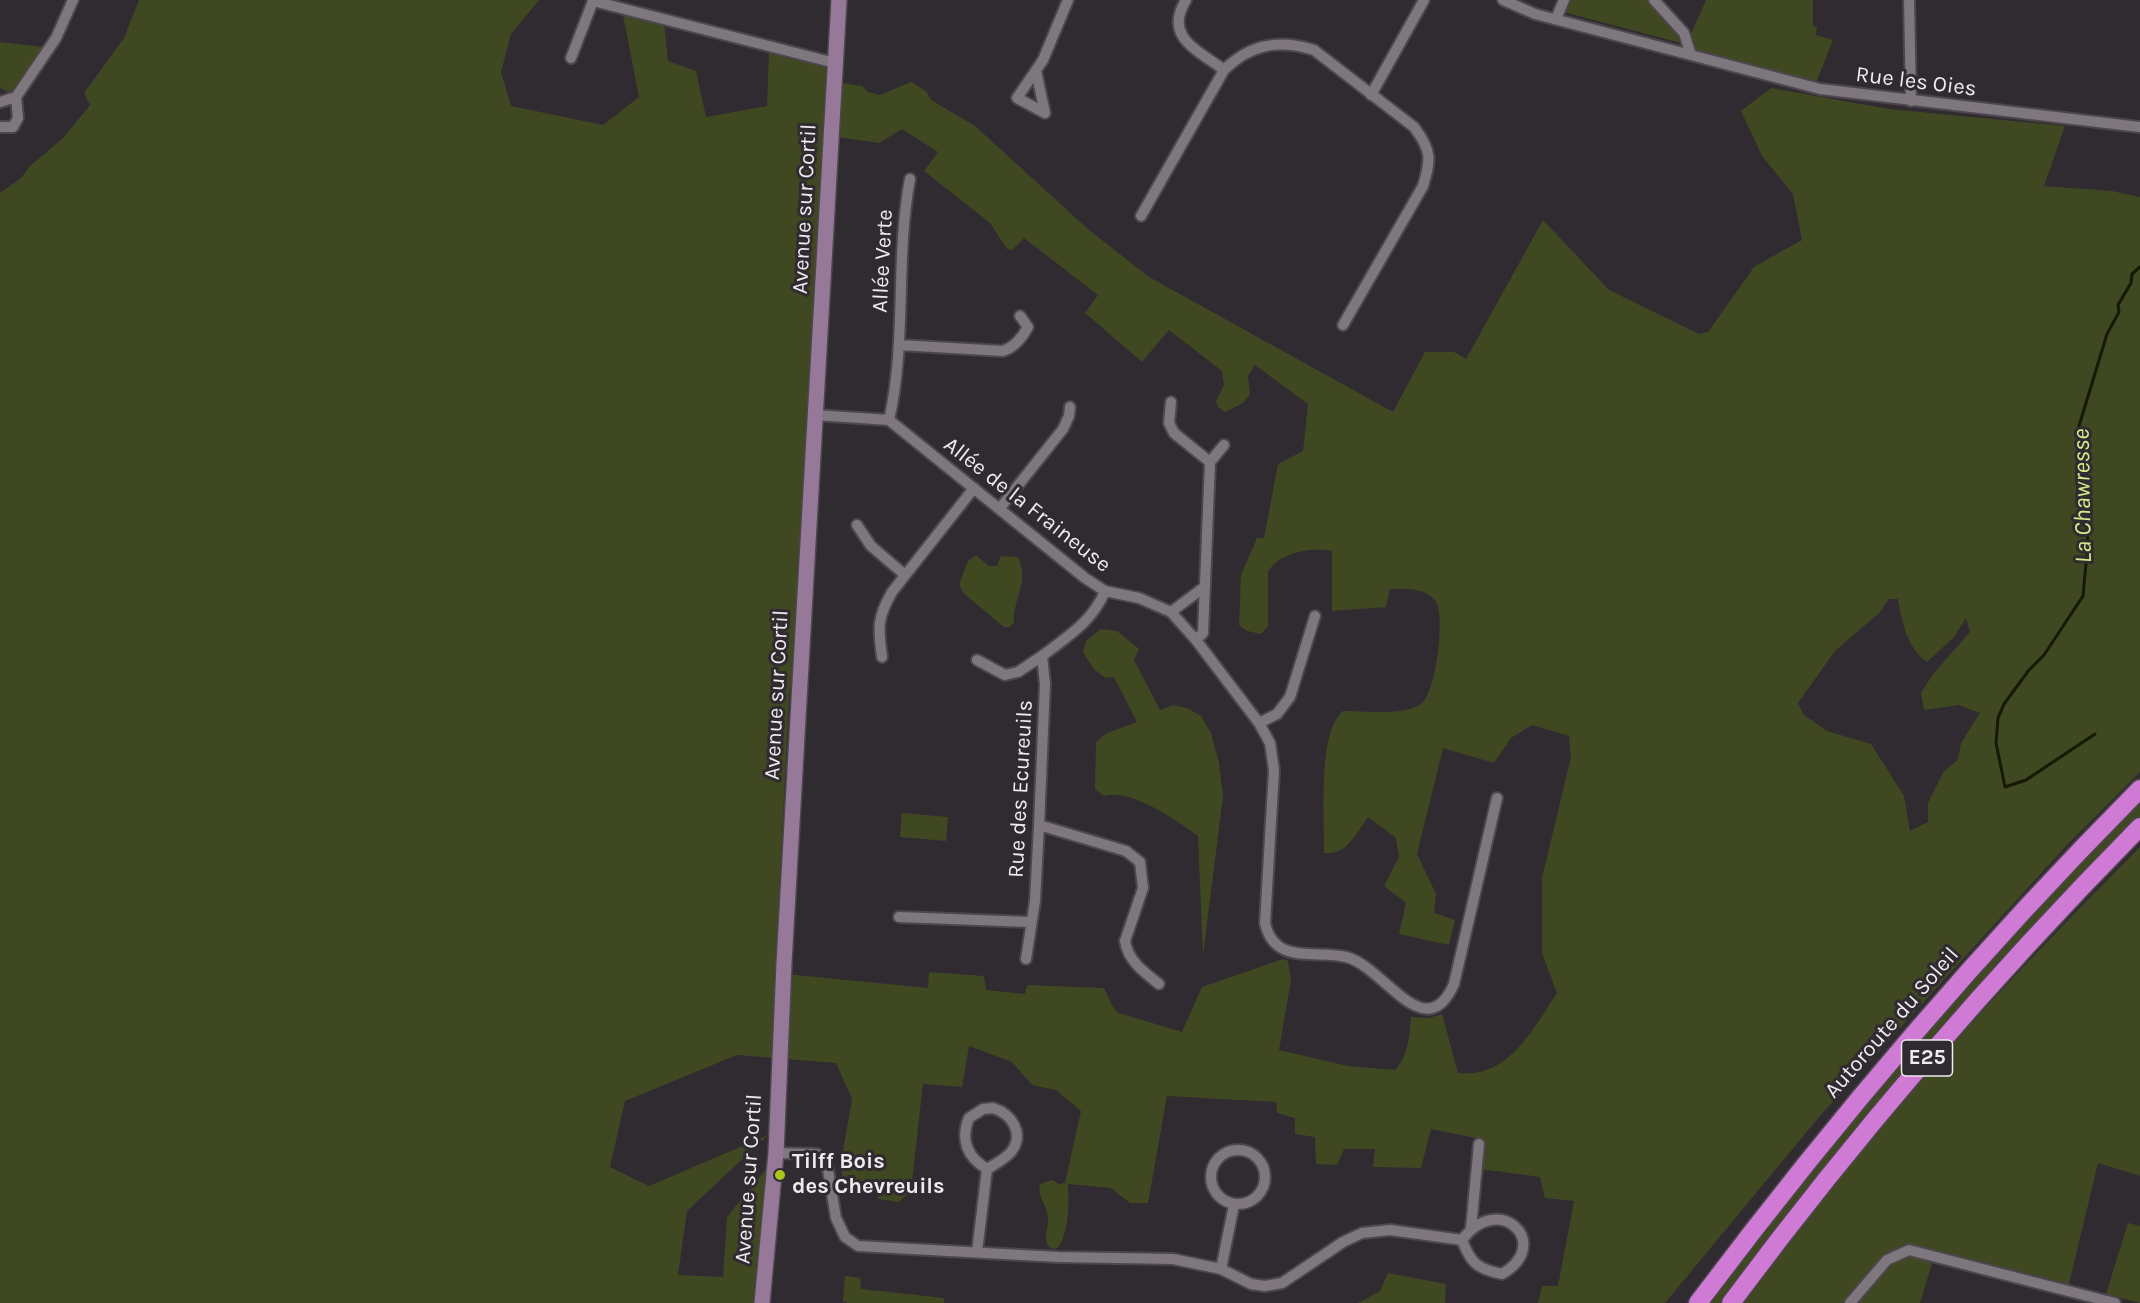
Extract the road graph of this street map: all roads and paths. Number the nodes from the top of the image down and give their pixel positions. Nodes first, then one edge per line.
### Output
1 (73, 0) edge
2 (839, 0) edge
3 (1068, 0) edge
4 (1186, 0) edge
5 (1424, 0) edge
6 (1503, 0) edge
7 (1564, 0) edge
8 (1654, 0) edge
9 (1909, 0) edge
10 (1556, 19) junction
11 (1690, 55) junction
12 (572, 58) dead end
13 (835, 63) junction
14 (1036, 70) dead end
15 (1224, 70) junction
16 (1371, 95) junction
17 (16, 97) junction
18 (1911, 101) junction
19 (0, 102) edge
20 (0, 127) edge
21 (2140, 127) edge
22 (910, 179) dead end
23 (1141, 216) dead end
24 (1020, 316) dead end
25 (1343, 325) dead end
26 (899, 345) junction
27 (1171, 402) dead end
28 (1070, 407) dead end
29 (815, 415) junction
30 (889, 420) junction
31 (1224, 445) dead end
32 (1210, 462) junction
33 (974, 488) junction
34 (1000, 508) junction
35 (858, 525) dead end
36 (905, 575) junction
37 (1203, 588) junction
38 (1105, 591) junction
39 (1171, 612) junction
40 (1315, 616) dead end
41 (1196, 640) junction
42 (1042, 656) junction
43 (882, 657) dead end
44 (977, 660) dead end
45 (1259, 723) junction
46 (2140, 789) edge
47 (1497, 798) dead end
48 (1039, 825) junction
49 (2140, 827) edge
50 (899, 917) dead end
51 (1030, 922) junction
52 (1026, 959) dead end
53 (1159, 984) dead end
54 (1479, 1144) dead end
55 (776, 1153) junction
56 (987, 1169) junction
57 (1234, 1205) junction
58 (1471, 1228) junction
59 (1462, 1240) junction
60 (977, 1252) junction
61 (1221, 1269) junction
62 (762, 1303) edge
63 (1698, 1303) edge
64 (1731, 1303) edge
65 (1850, 1303) edge
66 (2115, 1303) edge

1 - 17 street
2 - 13 main road, Avenue sur Cortil
3 - 14 street
4 - 15 street
5 - 16 street
6 - 10 street, Rue les Oies
7 - 10 street
8 - 11 street
9 - 18 street
10 - 11 street, Rue les Oies
11 - 18 street, Rue les Oies
12 - 13 street
13 - 29 main road, Avenue sur Cortil
15 - 16 street
15 - 23 street
16 - 25 street
17 - 19 street
17 - 20 street
18 - 21 street, Rue les Oies
22 - 26 street, Allée Verte
24 - 26 street, Allée Verte
26 - 30 street, Allée Verte
27 - 32 street
28 - 34 street
29 - 30 street
29 - 55 main road, Avenue sur Cortil
30 - 33 street, Allée de la Fraineuse
31 - 32 street
32 - 37 street
33 - 34 street, Allée de la Fraineuse
33 - 36 street
34 - 38 street, Allée de la Fraineuse
35 - 36 street
36 - 43 street
37 - 39 street
37 - 41 street
38 - 39 street, Allée de la Fraineuse
38 - 42 street, Rue des Ecureuils
39 - 41 street, Allée de la Fraineuse
40 - 45 street
41 - 45 street, Allée de la Fraineuse
42 - 44 street, Rue des Ecureuils
42 - 48 street, Rue des Ecureuils
45 - 47 street, Allée de la Fraineuse
46 - 63 highway, Autoroute du Soleil / E25
48 - 51 street, Rue des Ecureuils
48 - 53 street
49 - 64 highway, E25
50 - 51 street
51 - 52 street, Rue des Ecureuils
54 - 58 street
55 - 60 street
55 - 62 main road, Avenue sur Cortil
56 - 56 street
56 - 60 street
57 - 57 street
57 - 61 street
58 - 59 street
58 - 59 street
59 - 61 street
60 - 61 street
65 - 66 street

